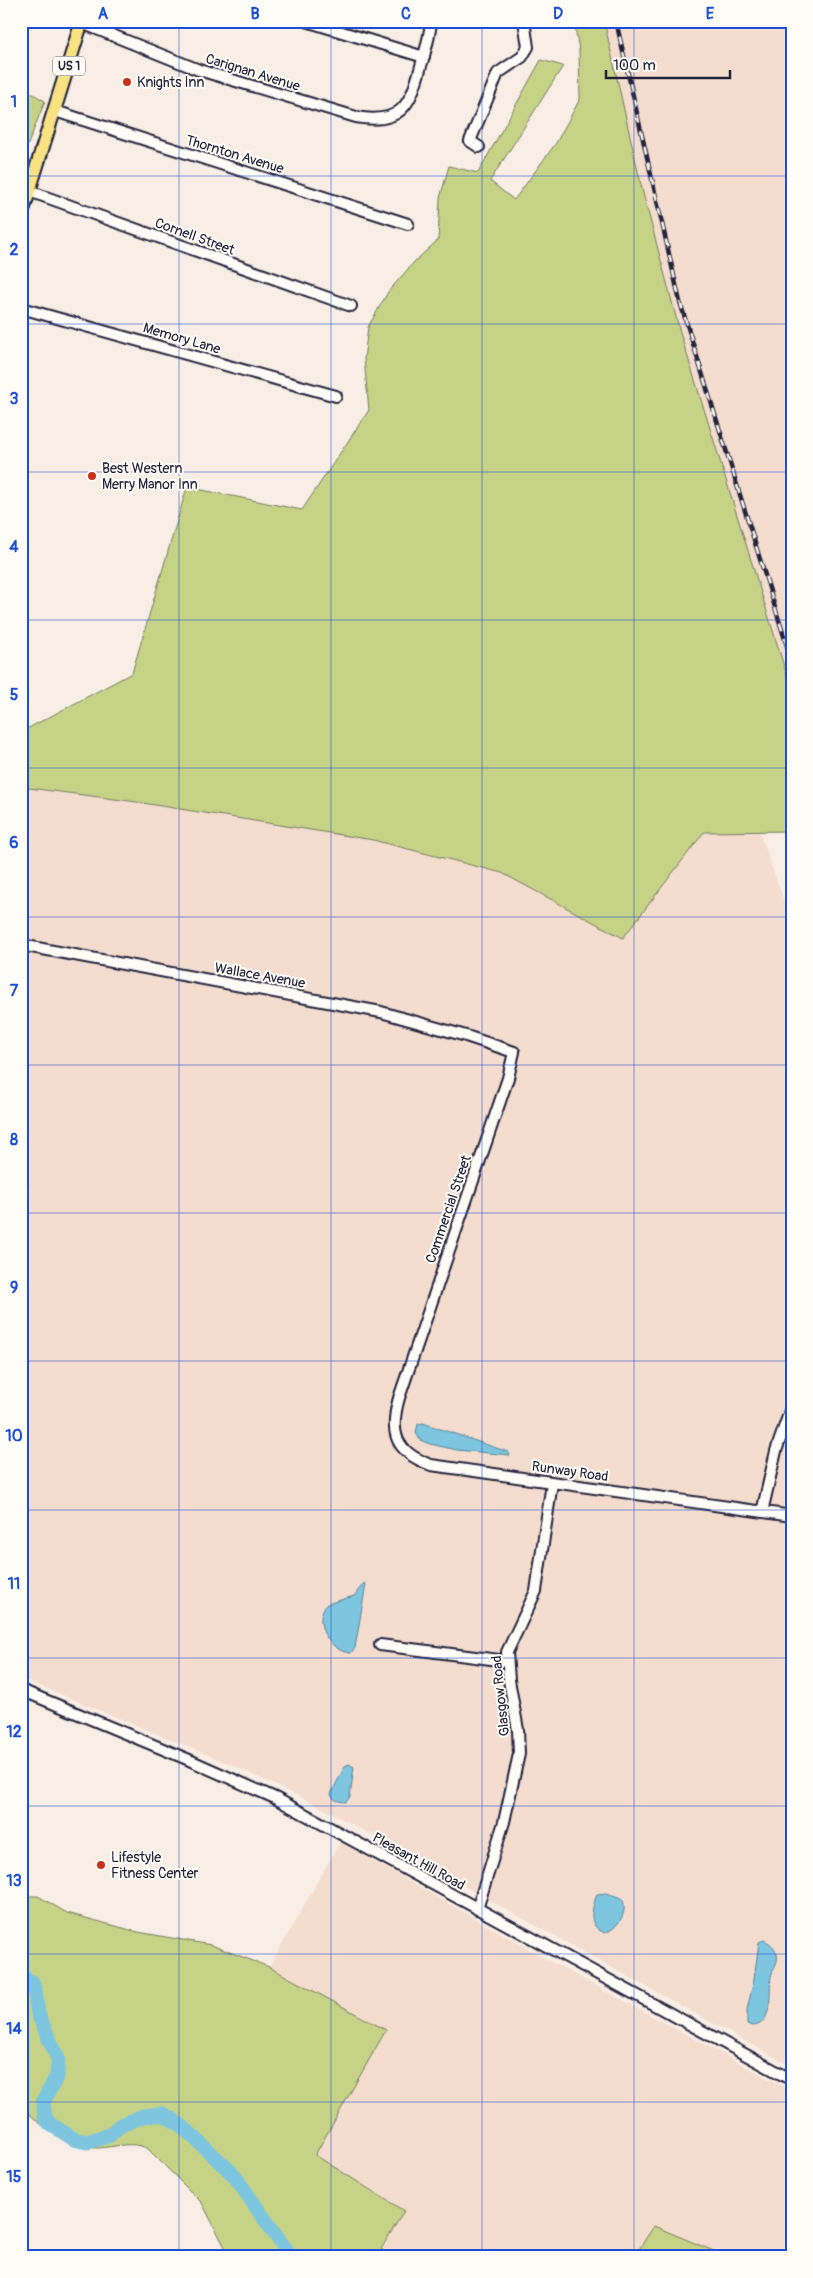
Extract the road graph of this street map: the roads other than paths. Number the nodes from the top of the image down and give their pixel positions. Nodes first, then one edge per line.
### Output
1 (306, 21) edge
2 (431, 21) edge
3 (524, 21) edge
4 (82, 22) edge
5 (424, 57) junction
6 (55, 111) junction
7 (479, 147) dead end
8 (25, 190) edge
9 (21, 217) edge
10 (408, 224) dead end
11 (351, 306) dead end
12 (21, 308) edge
13 (336, 396) dead end
14 (21, 945) edge
15 (490, 1043) joint
16 (399, 1398) joint
17 (792, 1405) edge
18 (552, 1482) junction
19 (762, 1512) junction
20 (792, 1516) edge
21 (380, 1645) dead end
22 (507, 1661) junction
23 (21, 1690) edge
24 (477, 1909) junction
25 (792, 2080) edge

1 - 5 street
2 - 5 street
3 - 7 street
4 - 5 street, Carignan Avenue
4 - 6 main road, US 1
6 - 8 main road, US 1
6 - 10 street, Thornton Avenue
8 - 9 main road, US 1
8 - 11 street, Cornell Street
12 - 13 street, Memory Lane
14 - 15 street, Wallace Avenue
15 - 16 street, Commercial Street
16 - 18 street, Runway Road
17 - 19 street
18 - 19 street, Runway Road
18 - 22 street, Glasgow Road
19 - 20 street, Runway Road
21 - 22 street
22 - 24 street, Glasgow Road
23 - 24 street, Pleasant Hill Road
24 - 25 street, Pleasant Hill Road

